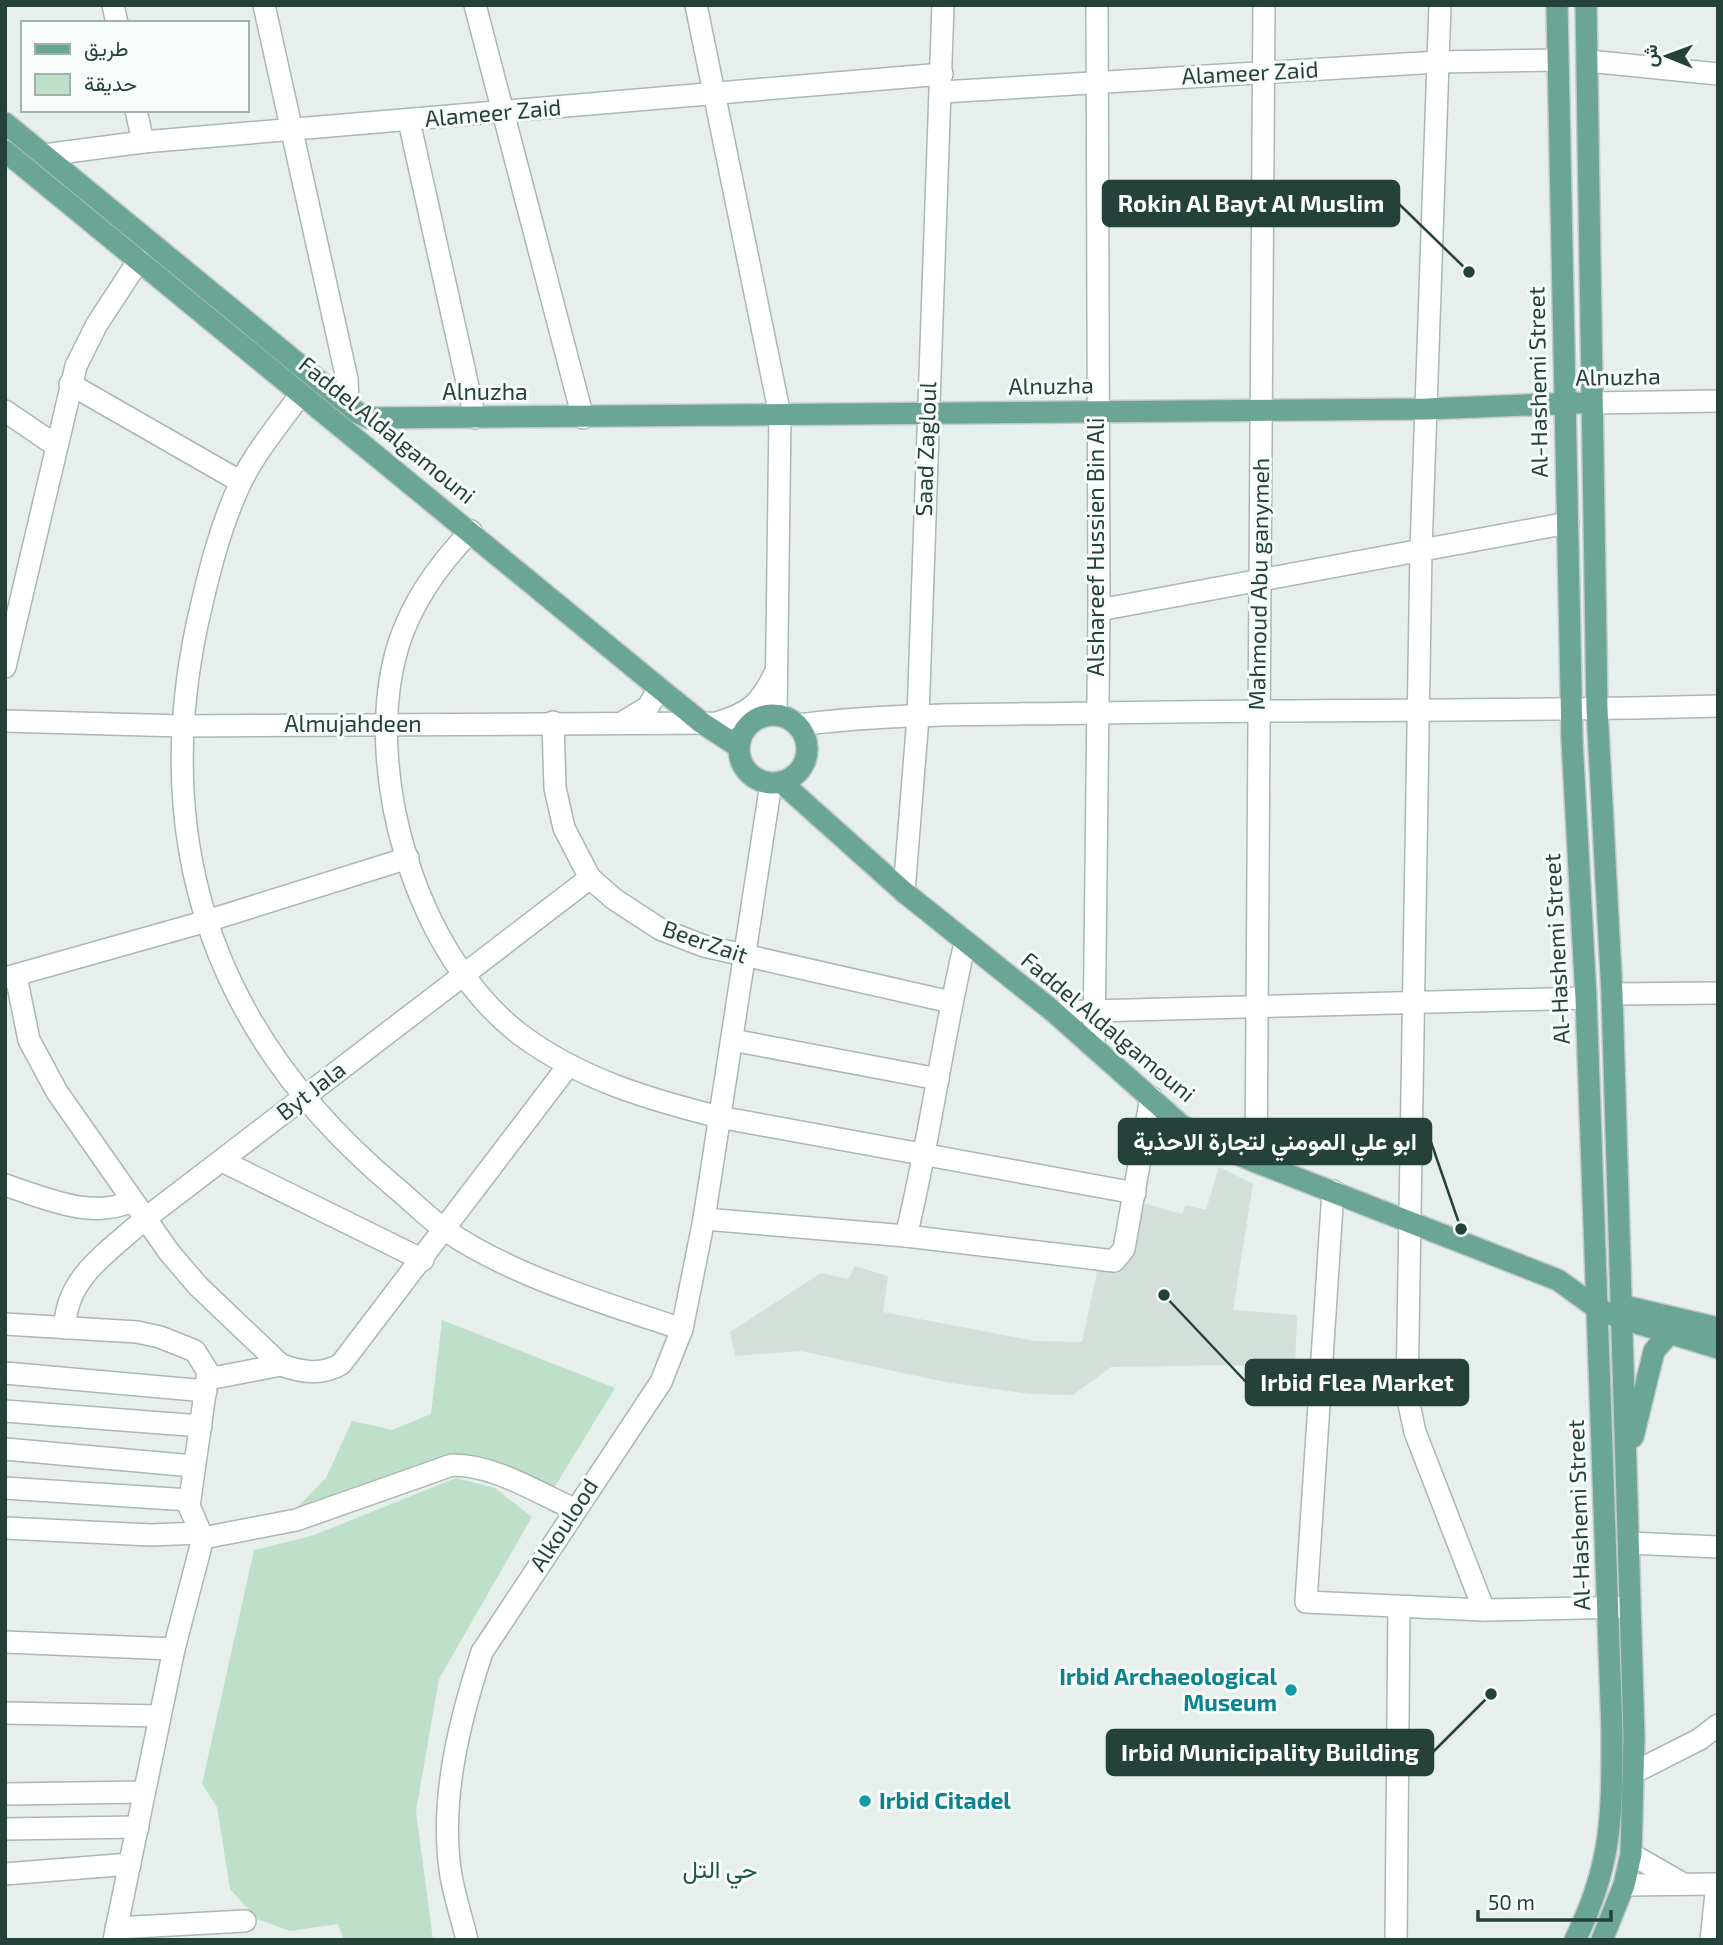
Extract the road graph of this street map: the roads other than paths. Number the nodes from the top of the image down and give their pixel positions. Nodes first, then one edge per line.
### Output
1 (264, 5) edge
2 (475, 5) edge
3 (696, 5) edge
4 (943, 5) edge
5 (1097, 5) edge
6 (1264, 5) edge
7 (1440, 5) edge
8 (1557, 5) edge
9 (1586, 5) edge
10 (1558, 60) junction
11 (1588, 61) junction
12 (1438, 62) junction
13 (1261, 73) junction
14 (1718, 74) edge
15 (1097, 82) junction
16 (942, 83) junction
17 (716, 93) junction
18 (136, 112) edge
19 (503, 112) junction
20 (409, 121) junction
21 (5, 123) edge
22 (290, 129) junction
23 (143, 142) junction
24 (5, 150) edge
25 (44, 155) junction
26 (139, 260) junction
27 (70, 384) junction
28 (300, 395) junction
29 (1718, 401) edge
30 (1591, 402) junction
31 (1565, 404) junction
32 (348, 405) junction
33 (1260, 409) junction
34 (1426, 409) junction
35 (5, 411) edge
36 (1096, 412) junction
37 (926, 414) junction
38 (780, 415) junction
39 (475, 418) junction
40 (583, 418) junction
41 (386, 419) junction
42 (55, 445) junction
43 (377, 457) junction
44 (241, 482) junction
45 (1568, 523) junction
46 (471, 531) junction
47 (1421, 550) junction
48 (1260, 580) junction
49 (1099, 610) junction
50 (5, 667) edge
51 (776, 671) junction
52 (659, 688) junction
53 (1718, 706) edge
54 (1597, 709) junction
55 (1257, 710) junction
56 (1417, 710) junction
57 (1571, 710) junction
58 (1096, 713) junction
59 (776, 715) junction
60 (918, 717) junction
61 (623, 721) junction
62 (5, 722) edge
63 (553, 722) junction
64 (702, 723) junction
65 (386, 724) junction
66 (183, 726) junction
67 (798, 726) junction
68 (739, 747) junction
69 (776, 782) junction
70 (408, 858) junction
71 (590, 878) junction
72 (905, 892) junction
73 (207, 922) junction
74 (965, 943) junction
75 (746, 958) junction
76 (464, 975) junction
77 (10, 977) edge
78 (1718, 993) edge
79 (1612, 994) junction
80 (1587, 998) junction
81 (951, 1002) junction
82 (1412, 1002) junction
83 (1257, 1007) junction
84 (1094, 1011) junction
85 (1054, 1012) junction
86 (733, 1040) junction
87 (1094, 1046) junction
88 (568, 1066) junction
89 (939, 1079) junction
90 (303, 1097) junction
91 (1151, 1097) junction
92 (719, 1117) junction
93 (926, 1155) junction
94 (222, 1161) junction
95 (1256, 1162) junction
96 (5, 1185) edge
97 (1333, 1191) junction
98 (1135, 1193) junction
99 (132, 1201) junction
100 (146, 1218) junction
101 (704, 1219) junction
102 (1411, 1222) junction
103 (446, 1230) junction
104 (906, 1236) junction
105 (423, 1260) junction
106 (1597, 1302) junction
107 (1620, 1312) junction
108 (5, 1324) edge
109 (65, 1328) junction
110 (1718, 1328) edge
111 (682, 1329) junction
112 (1669, 1334) junction
113 (1718, 1348) edge
114 (281, 1365) junction
115 (5, 1373) edge
116 (207, 1385) junction
117 (5, 1411) edge
118 (201, 1426) junction
119 (5, 1449) edge
120 (1627, 1460) junction
121 (194, 1466) junction
122 (5, 1488) edge
123 (189, 1500) junction
124 (574, 1509) junction
125 (5, 1528) edge
126 (201, 1535) junction
127 (1628, 1543) junction
128 (1718, 1547) edge
129 (1399, 1608) junction
130 (1619, 1608) junction
131 (1485, 1610) junction
132 (5, 1642) edge
133 (174, 1649) junction
134 (5, 1713) edge
135 (160, 1716) junction
136 (1718, 1725) edge
137 (1633, 1773) junction
138 (144, 1793) junction
139 (5, 1794) edge
140 (138, 1827) junction
141 (5, 1829) edge
142 (1631, 1854) junction
143 (130, 1864) junction
144 (5, 1874) edge
145 (1682, 1883) junction
146 (1718, 1884) edge
147 (1624, 1885) junction
148 (245, 1921) dead end
149 (115, 1935) edge
150 (92, 1940) edge
151 (467, 1940) edge
152 (1396, 1940) edge
153 (1574, 1940) edge
154 (1602, 1940) edge
155 (1712, 1940) edge

1 - 22 street
2 - 19 street
3 - 17 street
4 - 16 street, Saad Zagloul
5 - 15 street, Alshareef Hussien Bin Ali
6 - 13 street, Mahmoud Abu ganymeh
7 - 12 street
8 - 10 main road, Al-Hashemi Street
9 - 11 main road, Al-Hashemi Street
10 - 11 main road
10 - 12 street, Alameer Zaid
10 - 31 main road, Al-Hashemi Street
11 - 14 street
11 - 30 main road, Al-Hashemi Street
12 - 13 street, Alameer Zaid
12 - 34 street
13 - 15 street, Alameer Zaid
13 - 33 street, Mahmoud Abu ganymeh
15 - 16 street, Alameer Zaid
15 - 36 street, Alshareef Hussien Bin Ali
16 - 17 street, Alameer Zaid
16 - 37 street, Saad Zagloul
17 - 19 street, Alameer Zaid
17 - 38 street
18 - 23 street
19 - 20 street, Alameer Zaid
19 - 40 street
20 - 22 street, Alameer Zaid
20 - 39 street
21 - 25 main road, Alnuzha
22 - 23 street, Alameer Zaid
22 - 32 street
23 - 25 street, Alameer Zaid
24 - 26 main road, Faddel Aldalgamouni
25 - 32 main road, Alnuzha
26 - 27 street
26 - 28 main road, Faddel Aldalgamouni
27 - 42 street
27 - 44 street
28 - 43 main road, Faddel Aldalgamouni
28 - 44 street
29 - 30 street, Alnuzha
30 - 31 main road, Alnuzha
30 - 54 main road, Al-Hashemi Street
31 - 34 main road, Alnuzha
31 - 45 main road, Al-Hashemi Street
32 - 41 main road, Alnuzha
33 - 34 main road, Alnuzha
33 - 36 main road, Alnuzha
33 - 48 street, Mahmoud Abu ganymeh
34 - 47 street
35 - 42 street
36 - 37 main road, Alnuzha
36 - 49 street, Alshareef Hussien Bin Ali
37 - 38 main road, Alnuzha
37 - 60 street, Saad Zagloul
38 - 40 main road, Alnuzha
38 - 51 street
39 - 40 main road, Alnuzha
39 - 41 main road, Alnuzha
41 - 43 main road
42 - 50 street
43 - 46 main road, Faddel Aldalgamouni
44 - 66 street
45 - 47 street
45 - 57 main road, Al-Hashemi Street
46 - 52 main road, Faddel Aldalgamouni
46 - 65 street
47 - 48 street
47 - 56 street
48 - 49 street
48 - 55 street, Mahmoud Abu ganymeh
49 - 58 street, Alshareef Hussien Bin Ali
51 - 59 street
51 - 64 street, Almujahdeen
52 - 61 street
52 - 64 main road, Faddel Aldalgamouni
53 - 54 street
54 - 57 street
54 - 79 main road, Al-Hashemi Street
55 - 56 street
55 - 58 street
55 - 83 street, Mahmoud Abu ganymeh
56 - 57 street
56 - 82 street
57 - 80 main road, Al-Hashemi Street
58 - 60 street
58 - 84 street, Alshareef Hussien Bin Ali
59 - 67 main road
59 - 68 main road
60 - 67 street
60 - 72 street, Saad Zagloul
61 - 63 street, Almujahdeen
61 - 64 street, Almujahdeen
62 - 66 street, Almujahdeen
63 - 65 street, Almujahdeen
63 - 71 street, BeerZait
64 - 68 main road, Faddel Aldalgamouni
65 - 66 street, Almujahdeen
65 - 70 street
66 - 73 street
67 - 69 main road
68 - 69 main road
69 - 72 main road, Faddel Aldalgamouni
69 - 75 street, Alkoulood
70 - 73 street
70 - 76 street
71 - 75 street, BeerZait
71 - 76 street, Byt Jala
72 - 74 main road, Faddel Aldalgamouni
73 - 77 street
73 - 90 street
74 - 81 street
74 - 85 main road, Faddel Aldalgamouni
75 - 81 street, BeerZait
75 - 86 street, Alkoulood
76 - 88 street
76 - 90 street, Byt Jala
77 - 99 street
78 - 79 street
79 - 107 main road, Al-Hashemi Street
80 - 82 street
80 - 106 main road, Al-Hashemi Street
81 - 89 street
82 - 83 street
82 - 102 street
83 - 84 street
83 - 95 street, Mahmoud Abu ganymeh
84 - 85 street
84 - 87 street, Alshareef Hussien Bin Ali
85 - 87 main road, Faddel Aldalgamouni
86 - 89 street
86 - 92 street, Alkoulood
87 - 91 main road, Faddel Aldalgamouni
88 - 92 street
88 - 103 street
89 - 93 street
90 - 94 street, Byt Jala
90 - 103 street
91 - 95 main road, Faddel Aldalgamouni
91 - 98 street
92 - 93 street
92 - 101 street, Alkoulood
93 - 98 street
93 - 104 street
94 - 100 street, Byt Jala
94 - 105 street
95 - 97 main road, Faddel Aldalgamouni
96 - 99 street
97 - 102 main road, Faddel Aldalgamouni
97 - 129 street
98 - 104 street
99 - 100 street
100 - 109 street, Byt Jala
100 - 114 street
101 - 104 street
101 - 111 street, Alkoulood
102 - 106 main road, Faddel Aldalgamouni
102 - 131 street
103 - 105 street
103 - 111 street
105 - 114 street
106 - 107 main road, Faddel Aldalgamouni
106 - 130 main road, Al-Hashemi Street
107 - 110 main road
107 - 112 main road
107 - 120 main road, Al-Hashemi Street
108 - 109 street
109 - 116 street
111 - 124 street, Alkoulood
112 - 113 main road
112 - 120 main road
114 - 116 street
115 - 116 street
116 - 118 street
117 - 118 street
118 - 121 street
119 - 121 street
120 - 127 main road, Al-Hashemi Street
121 - 123 street
122 - 123 street
123 - 126 street
124 - 126 street
124 - 151 street, Alkoulood
125 - 126 street
126 - 133 street
127 - 128 street
127 - 130 main road, Al-Hashemi Street
129 - 131 street
129 - 152 street
130 - 131 street
130 - 137 main road, Al-Hashemi Street
130 - 153 main road, Al-Hashemi Street
132 - 133 street
133 - 135 street
134 - 135 street
135 - 138 street
136 - 137 street
137 - 142 main road, Al-Hashemi Street
138 - 139 street
138 - 140 street
140 - 141 street
140 - 143 street
142 - 145 street
142 - 147 main road, Al-Hashemi Street
143 - 144 street
143 - 149 street
145 - 146 street
145 - 147 street
146 - 155 street
147 - 154 main road, Al-Hashemi Street
148 - 149 street
149 - 150 street

